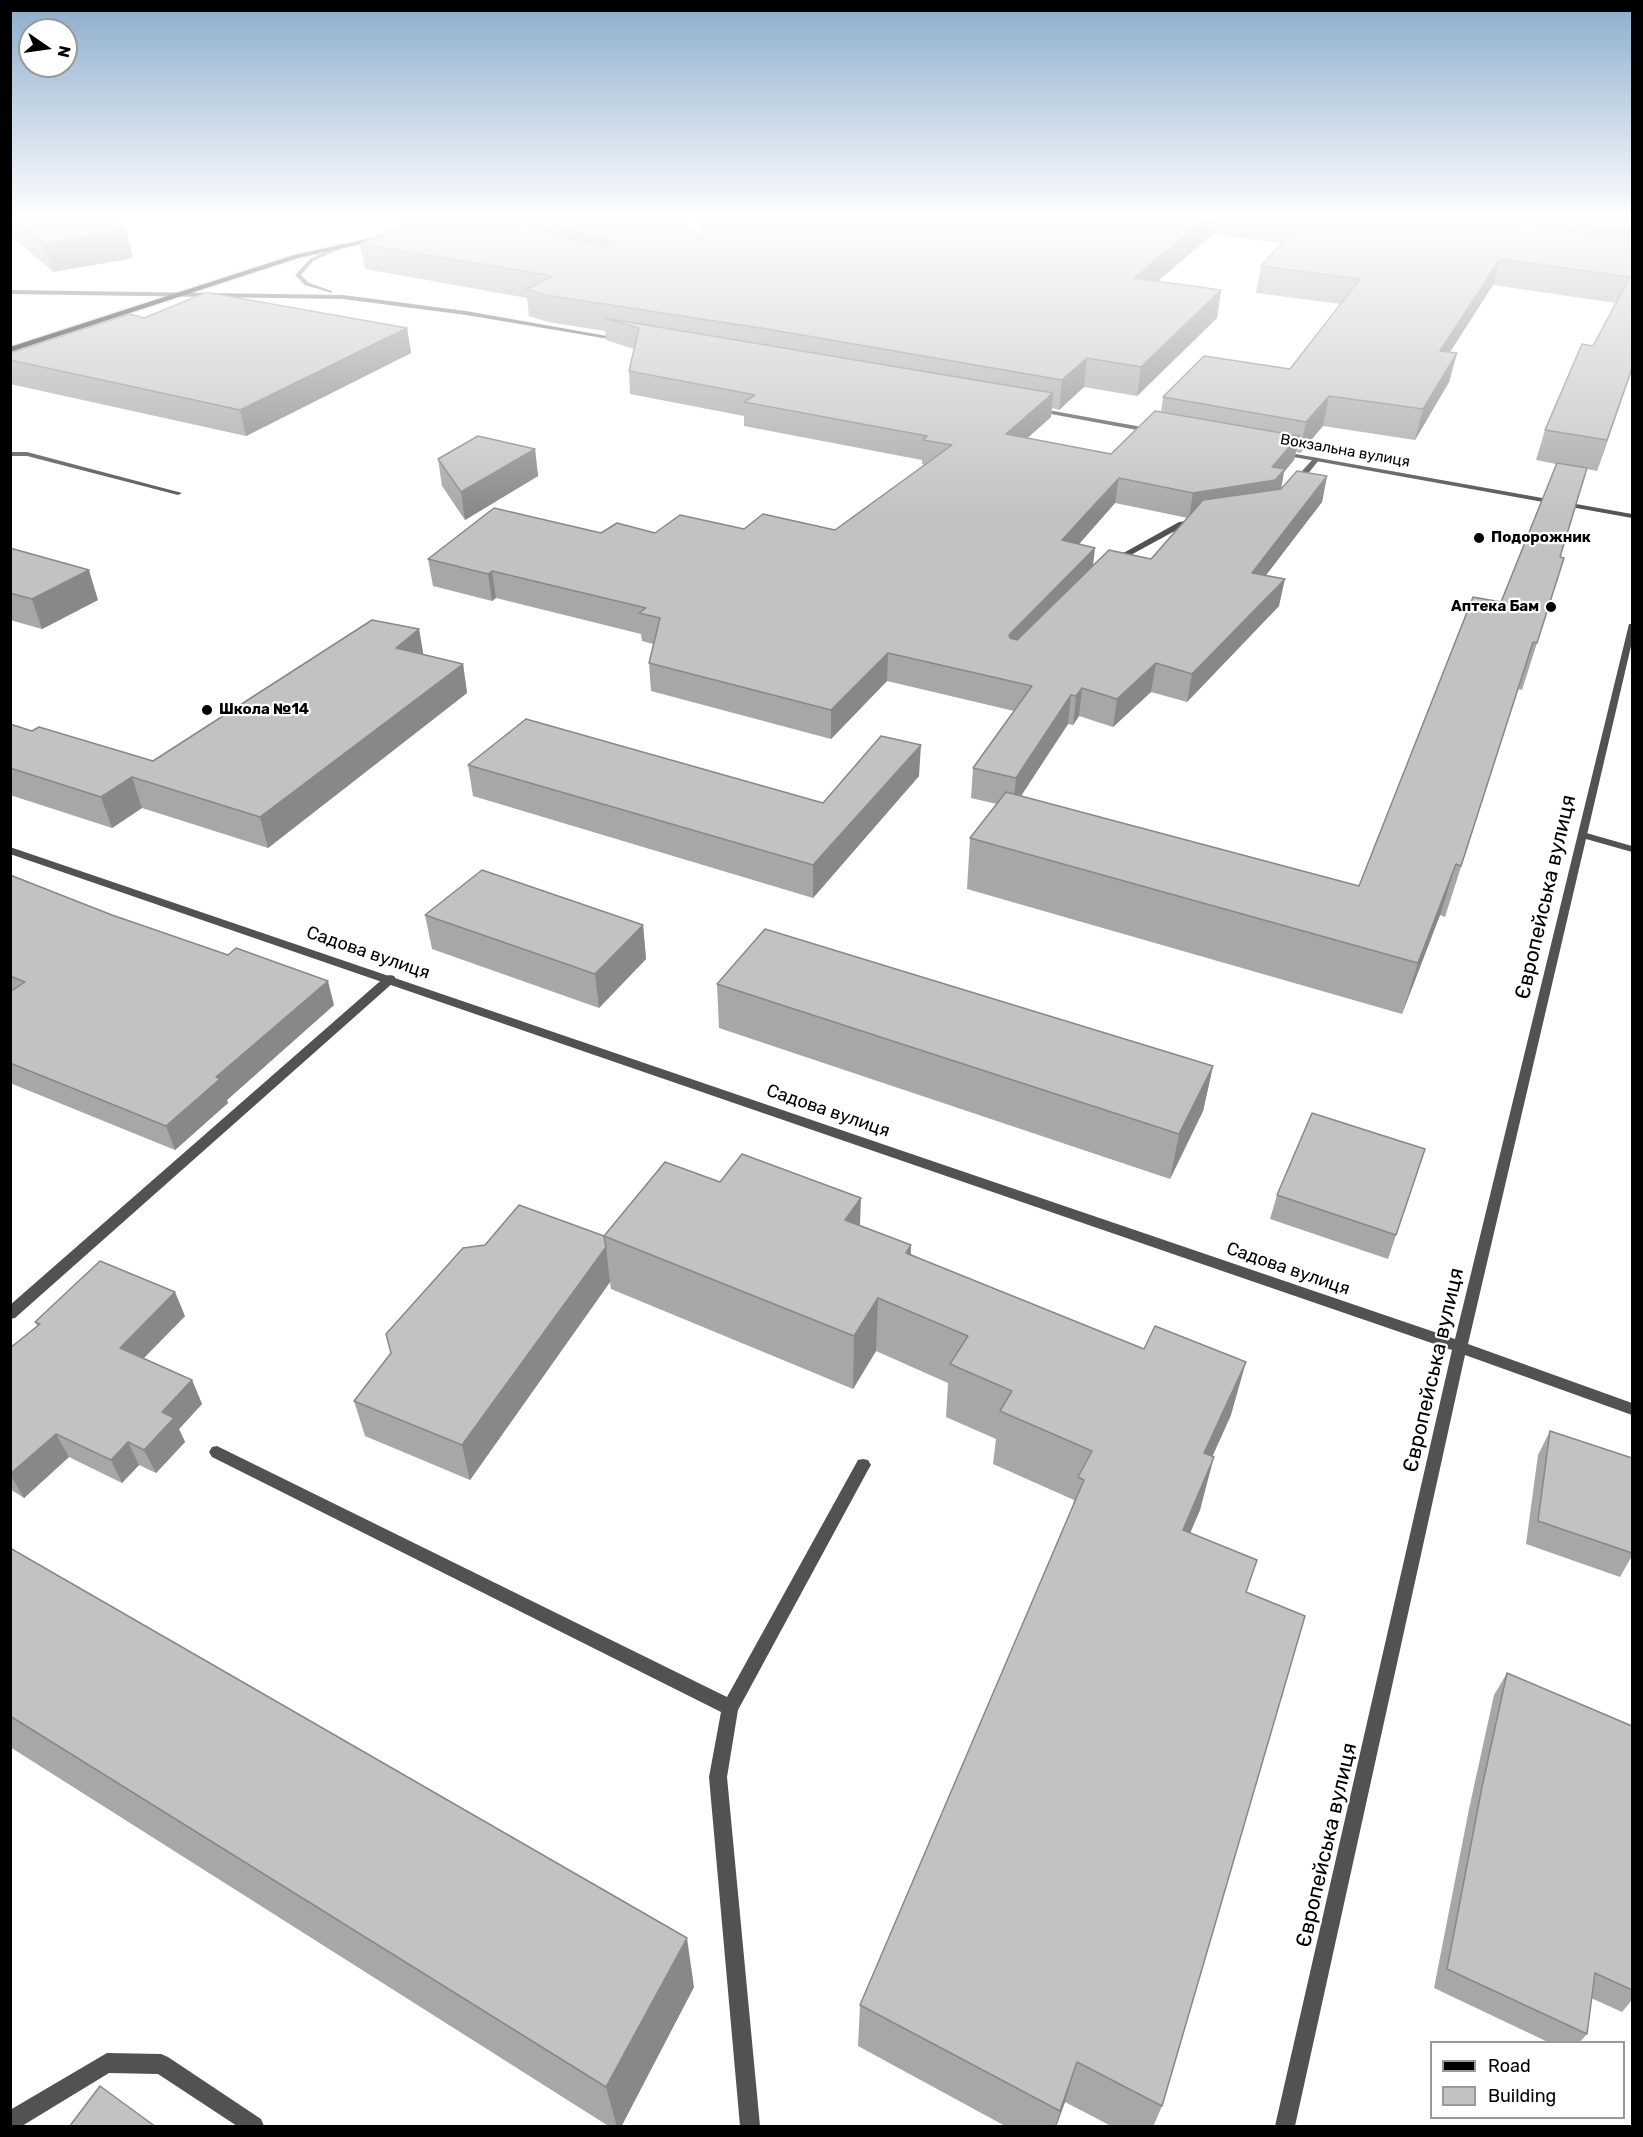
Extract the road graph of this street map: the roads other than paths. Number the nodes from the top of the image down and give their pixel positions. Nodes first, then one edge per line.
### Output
1 (107, 318) edge
2 (494, 318) edge
3 (628, 340) edge
4 (10, 350) edge
5 (1024, 408) edge
6 (1163, 433) edge
7 (1268, 451) edge
8 (10, 454) edge
9 (1315, 460) junction
10 (178, 494) dead end
11 (1287, 494) edge
12 (1632, 516) edge
13 (1205, 521) edge
14 (1107, 567) edge
15 (1632, 626) edge
16 (1582, 835) junction
17 (1632, 849) edge
18 (10, 850) edge
19 (390, 979) junction
20 (10, 1314) edge
21 (1460, 1347) junction
22 (1632, 1409) edge
23 (217, 1452) dead end
24 (863, 1465) dead end
25 (730, 1708) junction
26 (10, 2122) edge
27 (254, 2127) edge
28 (750, 2127) edge
29 (1285, 2127) edge

1 - 4 main road
2 - 3 street
5 - 6 street
7 - 9 street, Вокзальна вулиця
8 - 10 street
9 - 11 street
9 - 12 street, Вокзальна вулиця
13 - 14 street
15 - 16 street, Європейська вулиця
16 - 17 street
16 - 21 street, Європейська вулиця
18 - 19 street, Садова вулиця
19 - 20 street
19 - 21 street, Садова вулиця
21 - 22 street, Садова вулиця
21 - 29 street, Європейська вулиця
23 - 25 street
24 - 25 street
25 - 28 street
26 - 27 street

